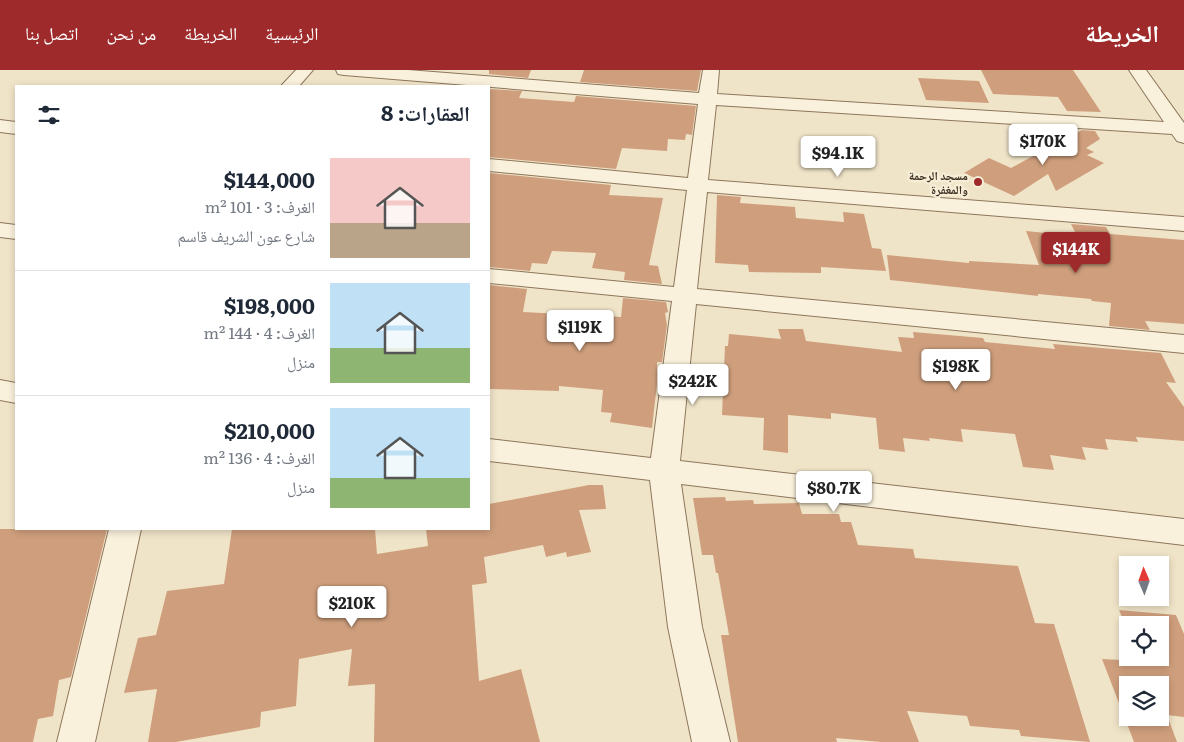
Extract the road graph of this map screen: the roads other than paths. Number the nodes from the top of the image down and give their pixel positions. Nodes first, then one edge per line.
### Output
1 (305, 70) edge
2 (344, 70) edge
3 (711, 70) edge
4 (1136, 70) edge
5 (291, 85) edge
6 (708, 99) junction
7 (0, 126) edge
8 (15, 128) edge
9 (1182, 132) edge
10 (490, 165) edge
11 (699, 186) junction
12 (1184, 224) edge
13 (0, 230) edge
14 (15, 232) edge
15 (490, 276) edge
16 (685, 294) junction
17 (1184, 344) edge
18 (490, 450) edge
19 (664, 471) junction
20 (125, 530) edge
21 (1184, 532) edge
22 (76, 742) edge
23 (711, 742) edge

1 - 5 street
2 - 6 street
3 - 6 street
4 - 9 street
6 - 9 street
6 - 11 street
7 - 8 street
10 - 11 street
11 - 12 street
11 - 16 street
13 - 14 street
15 - 16 street
16 - 17 street
16 - 19 street
18 - 19 street
19 - 21 street
19 - 23 street
20 - 22 street

